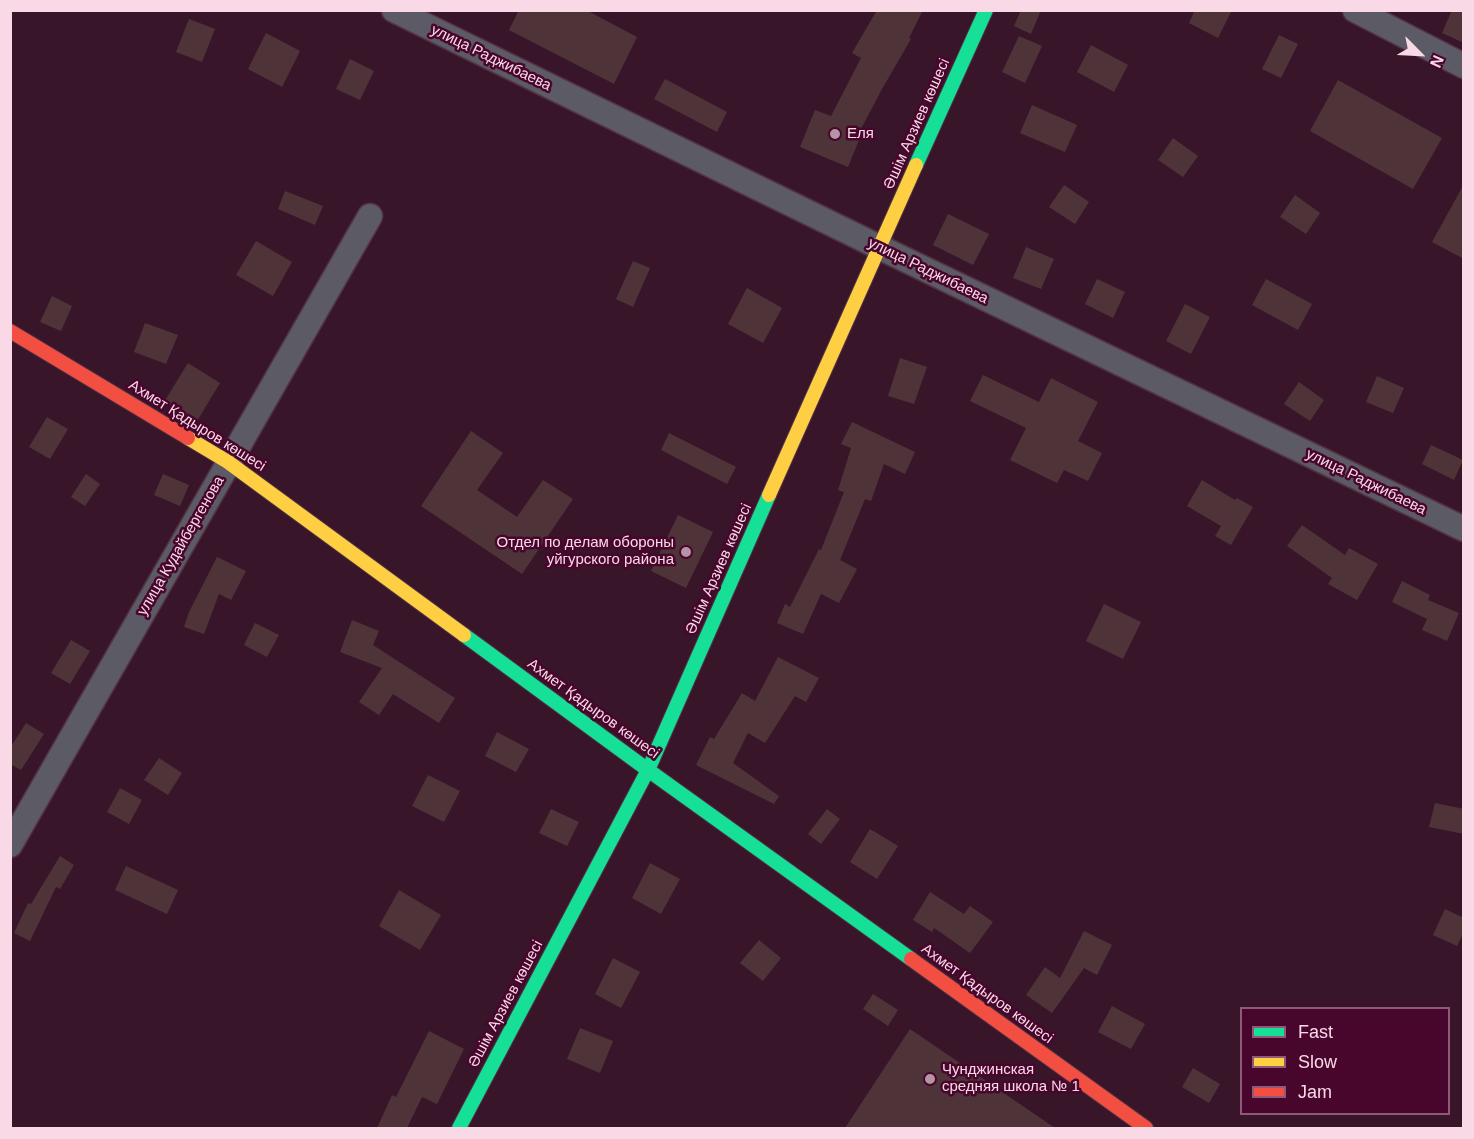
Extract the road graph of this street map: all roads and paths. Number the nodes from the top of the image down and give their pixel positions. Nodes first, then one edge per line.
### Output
1 (394, 10) edge
2 (986, 10) edge
3 (1355, 10) edge
4 (1464, 66) edge
5 (370, 216) dead end
6 (879, 247) junction
7 (10, 332) edge
8 (228, 462) junction
9 (1464, 529) edge
10 (648, 770) junction
11 (10, 845) edge
12 (459, 1128) edge
13 (1146, 1128) edge

1 - 6 street, улица Раджибаева
2 - 6 street, Әшім Арзиев көшесі
3 - 4 street
5 - 8 street, улица Кудайбергенова
6 - 9 street, улица Раджибаева
6 - 10 street, Әшім Арзиев көшесі
7 - 8 street, Ахмет Қадыров көшесі
8 - 10 street, Ахмет Қадыров көшесі
8 - 11 street, улица Кудайбергенова
10 - 12 street, Әшім Арзиев көшесі
10 - 13 street, Ахмет Қадыров көшесі

